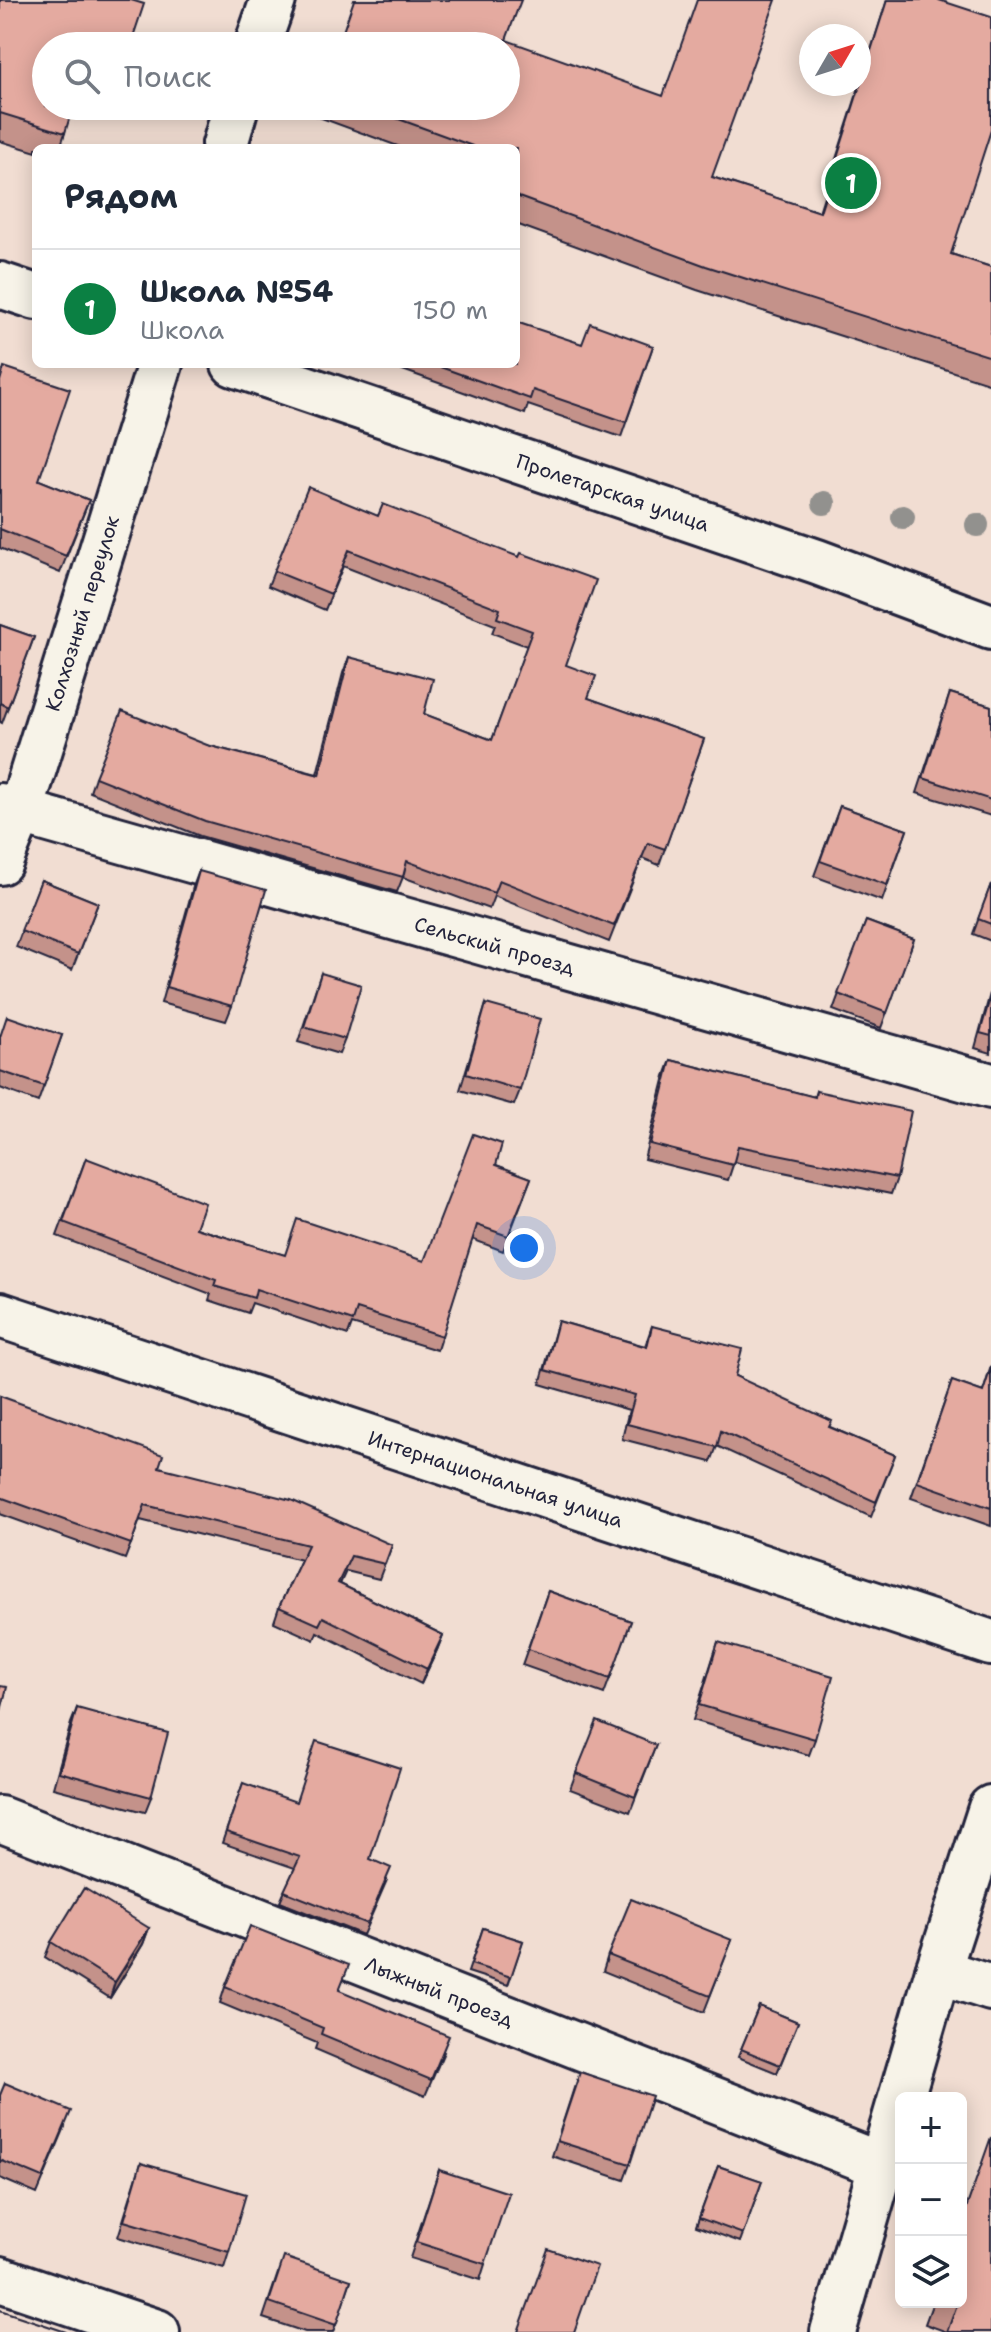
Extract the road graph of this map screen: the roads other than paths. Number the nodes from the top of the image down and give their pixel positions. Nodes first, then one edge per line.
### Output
1 (273, 0) edge
2 (262, 32) edge
3 (232, 120) edge
4 (225, 144) edge
5 (0, 285) edge
6 (32, 296) edge
7 (159, 368) edge
8 (246, 368) edge
9 (991, 627) edge
10 (10, 810) edge
11 (0, 862) edge
12 (991, 1086) edge
13 (0, 1315) edge
14 (991, 1643) edge
15 (991, 1808) edge
16 (0, 1819) edge
17 (938, 1971) junction
18 (991, 1988) edge
19 (880, 2165) junction
20 (0, 2279) edge
21 (157, 2332) edge
22 (833, 2332) edge

1 - 2 street
3 - 4 street
5 - 6 street
7 - 10 street, Колхозный переулок
8 - 9 street, Пролетарская улица
10 - 11 street, Колхозный переулок
10 - 12 street, Сельский проезд
13 - 14 street, Интернациональная улица
15 - 17 street
16 - 19 street, Лыжный проезд
17 - 18 street
17 - 19 street
19 - 22 street
20 - 21 street

